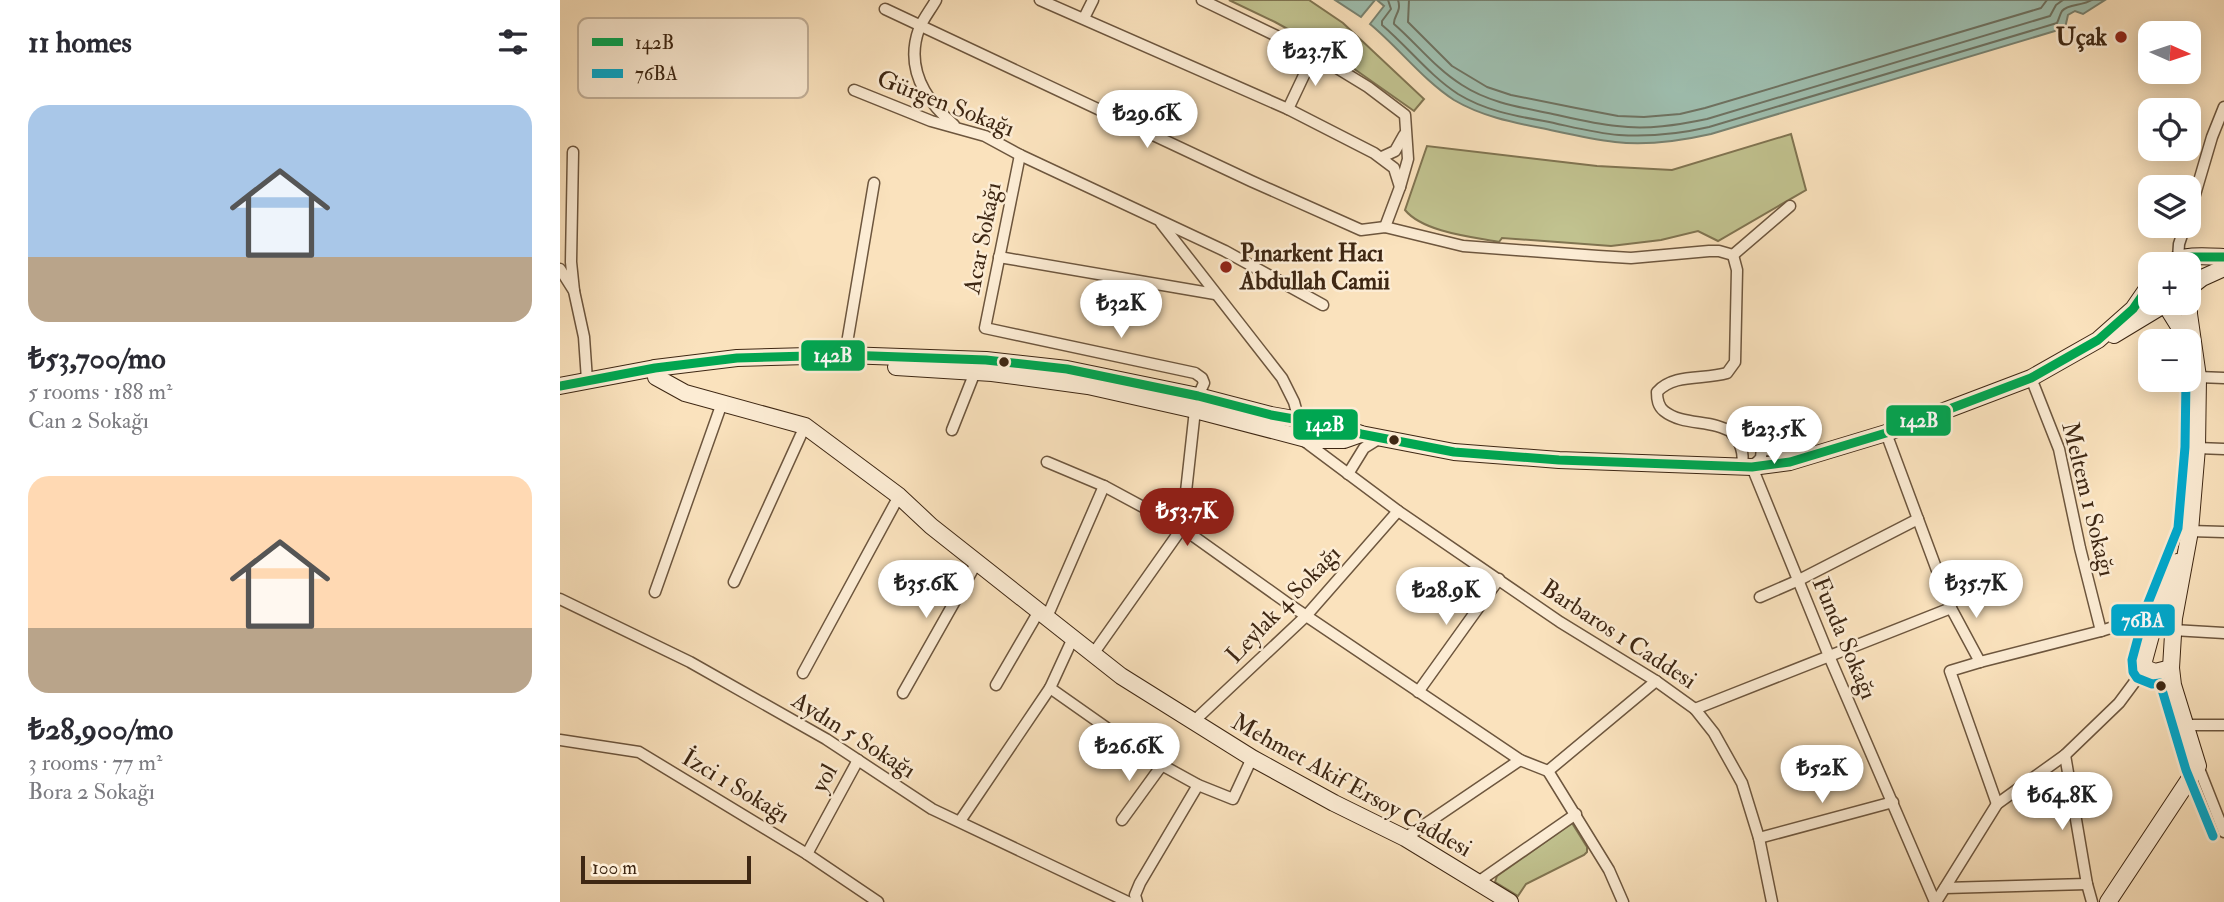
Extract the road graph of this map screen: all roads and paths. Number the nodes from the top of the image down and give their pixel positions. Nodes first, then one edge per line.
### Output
1 (936, 0) edge
2 (1040, 0) edge
3 (1093, 0) edge
4 (1202, 0) edge
5 (885, 9) dead end
6 (1084, 18) junction
7 (920, 27) junction
8 (1314, 54) junction
9 (855, 90) dead end
10 (2224, 107) edge
11 (1289, 109) junction
12 (957, 127) junction
13 (1405, 134) junction
14 (573, 152) dead end
15 (1020, 155) junction
16 (1382, 157) junction
17 (2201, 175) edge
18 (874, 183) dead end
19 (1400, 187) junction
20 (1790, 206) dead end
21 (1158, 220) junction
22 (1385, 227) junction
23 (1733, 256) junction
24 (999, 257) junction
25 (2224, 257) edge
26 (2201, 259) edge
27 (2224, 268) edge
28 (560, 269) edge
29 (2201, 279) edge
30 (574, 291) junction
31 (1215, 294) junction
32 (2138, 302) edge
33 (1323, 305) dead end
34 (2145, 315) edge
35 (2098, 340) junction
36 (845, 355) junction
37 (675, 370) junction
38 (975, 372) junction
39 (655, 373) junction
40 (2201, 377) edge
41 (2031, 378) junction
42 (2224, 378) edge
43 (587, 380) junction
44 (560, 386) edge
45 (2198, 392) edge
46 (685, 393) junction
47 (560, 396) edge
48 (722, 403) junction
49 (1197, 403) junction
50 (1299, 420) junction
51 (806, 426) junction
52 (952, 430) dead end
53 (1730, 432) junction
54 (1886, 433) junction
55 (1361, 434) junction
56 (1299, 438) junction
57 (1380, 438) junction
58 (1762, 447) junction
59 (2197, 448) junction
60 (2224, 449) edge
61 (1357, 457) junction
62 (1801, 459) junction
63 (1047, 462) dead end
64 (1747, 467) junction
65 (1348, 474) junction
66 (1104, 486) junction
67 (899, 496) junction
68 (1398, 511) junction
69 (1918, 519) junction
70 (1182, 528) junction
71 (2190, 531) junction
72 (2224, 532) edge
73 (977, 562) junction
74 (1499, 579) junction
75 (1798, 580) junction
76 (734, 582) dead end
77 (655, 593) dead end
78 (1760, 597) dead end
79 (560, 599) edge
80 (1951, 608) junction
81 (2157, 613) junction
82 (1043, 614) junction
83 (1306, 616) junction
84 (2101, 631) junction
85 (2173, 631) junction
86 (2224, 633) edge
87 (1073, 638) junction
88 (2147, 644) junction
89 (1093, 654) junction
90 (1829, 656) junction
91 (1980, 662) junction
92 (2146, 668) junction
93 (2171, 668) junction
94 (803, 673) dead end
95 (1657, 681) junction
96 (996, 685) dead end
97 (1050, 688) junction
98 (1418, 692) junction
99 (903, 693) dead end
100 (1695, 709) junction
101 (1193, 722) junction
102 (2186, 725) junction
103 (2224, 725) edge
104 (560, 740) edge
105 (2065, 755) junction
106 (1252, 758) junction
107 (858, 760) junction
108 (1520, 760) junction
109 (1162, 765) junction
110 (2198, 766) junction
111 (1548, 771) junction
112 (1198, 785) junction
113 (1893, 802) junction
114 (1997, 804) junction
115 (1576, 814) junction
116 (1122, 820) dead end
117 (960, 821) junction
118 (2224, 830) edge
119 (1405, 838) junction
120 (1759, 838) junction
121 (807, 854) junction
122 (1478, 882) junction
123 (2087, 884) junction
124 (1945, 888) junction
125 (878, 902) edge
126 (1128, 902) edge
127 (1137, 902) edge
128 (1510, 902) edge
129 (1623, 902) edge
130 (1772, 902) edge
131 (1936, 902) edge
132 (2092, 902) edge
133 (2108, 902) edge

1 - 7 street
2 - 6 street
3 - 6 street
4 - 8 street
5 - 7 street
6 - 11 street
7 - 12 street
7 - 22 street
8 - 11 street
8 - 13 street
9 - 12 street, Gürgen Sokağı
10 - 17 street
11 - 16 street
12 - 15 street, Gürgen Sokağı
13 - 16 street
13 - 19 street
14 - 30 street
15 - 21 street, Gürgen Sokağı
15 - 24 street, Acar Sokağı
16 - 19 street
18 - 36 street
19 - 22 street
20 - 23 street
21 - 31 street
21 - 33 street, Gürgen Sokağı
22 - 23 street
23 - 53 street
24 - 31 street
24 - 49 street, Acar Sokağı
25 - 26 main road
27 - 29 main road
28 - 30 street
30 - 43 street
31 - 50 street
32 - 35 main road
34 - 35 main road
35 - 41 main road
36 - 37 main road
36 - 49 main road
37 - 38 main road
37 - 39 main road
37 - 46 main road
38 - 49 main road
38 - 52 street
39 - 43 main road
39 - 46 main road, Mehmet Akif Ersoy Caddesi
39 - 47 main road
40 - 42 street
41 - 54 main road
41 - 84 street, Meltem 1 Sokağı
43 - 44 main road
45 - 59 main road
46 - 48 main road, Mehmet Akif Ersoy Caddesi
48 - 51 main road, Mehmet Akif Ersoy Caddesi
48 - 77 street
49 - 50 main road
49 - 56 main road
49 - 70 street
50 - 55 main road
50 - 56 main road
51 - 67 main road, Mehmet Akif Ersoy Caddesi
51 - 76 street
53 - 58 street
53 - 64 street, Funda Sokağı
54 - 62 main road
54 - 69 street
55 - 56 main road
55 - 57 main road
55 - 61 street
56 - 65 street, Barbaros 1 Caddesi
57 - 61 street
57 - 64 main road
58 - 62 street
58 - 64 street
59 - 60 street
59 - 71 main road
61 - 65 street
62 - 64 main road
63 - 66 street
64 - 75 street, Funda Sokağı
65 - 68 street, Barbaros 1 Caddesi
66 - 70 street
66 - 82 street
67 - 73 main road, Mehmet Akif Ersoy Caddesi
67 - 94 street
68 - 74 street, Barbaros 1 Caddesi
68 - 83 street, Leylak 4 Sokağı
69 - 75 street
69 - 80 street
70 - 83 street
70 - 89 street
71 - 72 street
71 - 81 main road
71 - 85 main road
73 - 82 main road, Mehmet Akif Ersoy Caddesi
73 - 99 street
74 - 95 street, Barbaros 1 Caddesi
74 - 98 street
75 - 78 street
75 - 90 street, Funda Sokağı
79 - 107 street, Aydın 5 Sokağı
80 - 90 street
80 - 91 street
81 - 84 street
81 - 85 main road
81 - 88 main road
82 - 87 main road, Mehmet Akif Ersoy Caddesi
82 - 96 street
83 - 98 street
83 - 101 street, Leylak 4 Sokağı
84 - 91 street
85 - 86 street
85 - 88 main road
85 - 93 main road
87 - 89 main road, Mehmet Akif Ersoy Caddesi
87 - 97 street
88 - 92 main road
89 - 101 main road, Mehmet Akif Ersoy Caddesi
90 - 100 street
90 - 113 street, Funda Sokağı
91 - 114 street
92 - 93 main road
92 - 105 street
93 - 102 main road
95 - 100 street, Barbaros 1 Caddesi
95 - 111 street
97 - 109 street
97 - 117 street
98 - 108 street
100 - 120 street, Barbaros 1 Caddesi
101 - 106 main road, Mehmet Akif Ersoy Caddesi
102 - 103 street
102 - 110 main road
104 - 121 street, İzci 1 Sokağı
105 - 114 street
105 - 123 street
106 - 112 street
106 - 119 main road, Mehmet Akif Ersoy Caddesi
107 - 117 street, Aydın 5 Sokağı
107 - 121 street, yol
108 - 111 street
108 - 119 street
109 - 112 street
109 - 116 street
110 - 118 street
110 - 133 main road
111 - 115 street
112 - 127 street
113 - 120 street
113 - 131 street, Funda Sokağı
114 - 124 street
115 - 122 street
115 - 129 street
117 - 126 street, Aydın 5 Sokağı
119 - 122 main road, Mehmet Akif Ersoy Caddesi
120 - 130 street, Barbaros 1 Caddesi
121 - 125 street, İzci 1 Sokağı
122 - 128 main road, Mehmet Akif Ersoy Caddesi
123 - 124 street
123 - 132 street
124 - 131 street

